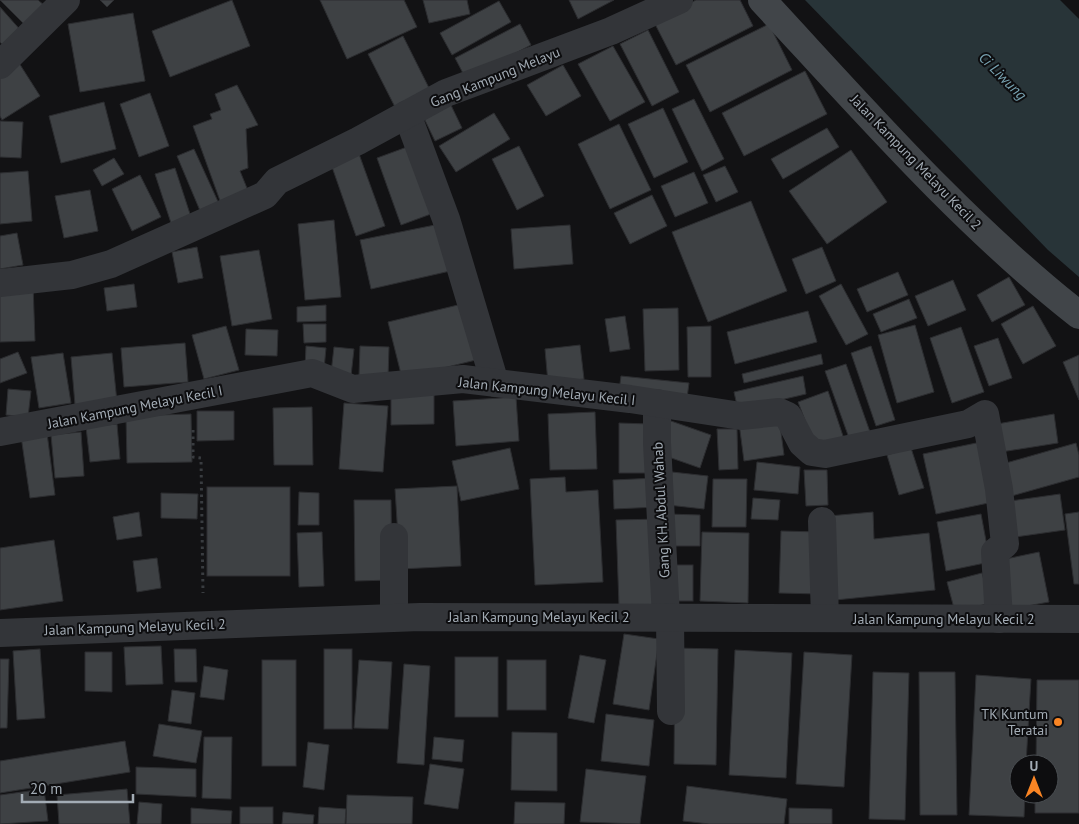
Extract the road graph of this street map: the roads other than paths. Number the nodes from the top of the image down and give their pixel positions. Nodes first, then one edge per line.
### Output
1 (66, 0) edge
2 (679, 0) edge
3 (762, 0) edge
4 (0, 65) edge
5 (407, 114) junction
6 (0, 284) edge
7 (1079, 315) edge
8 (495, 383) junction
9 (657, 403) junction
10 (0, 432) edge
11 (822, 521) dead end
12 (394, 537) dead end
13 (394, 617) junction
14 (668, 617) junction
15 (825, 618) junction
16 (999, 619) junction
17 (1079, 619) edge
18 (0, 633) edge
19 (671, 711) dead end

1 - 4 street
2 - 5 street, Gang Kampung Melayu
3 - 7 street, Jalan Kampung Melayu Kecil 2
5 - 6 street, Gang Kampung Melayu
5 - 8 street
8 - 9 street, Jalan Kampung Melayu Kecil I
8 - 10 street, Jalan Kampung Melayu Kecil I
9 - 14 street, Gang KH. Abdul Wahab
9 - 16 street, Jalan Kampung Melayu Kecil I
11 - 15 street
12 - 13 street
13 - 14 street, Jalan Kampung Melayu Kecil 2
13 - 18 street, Jalan Kampung Melayu Kecil 2
14 - 15 street, Jalan Kampung Melayu Kecil 2
14 - 19 street, Gang KH. Abdul Wahab
15 - 16 street, Jalan Kampung Melayu Kecil 2
16 - 17 street, Jalan Kampung Melayu Kecil 2

